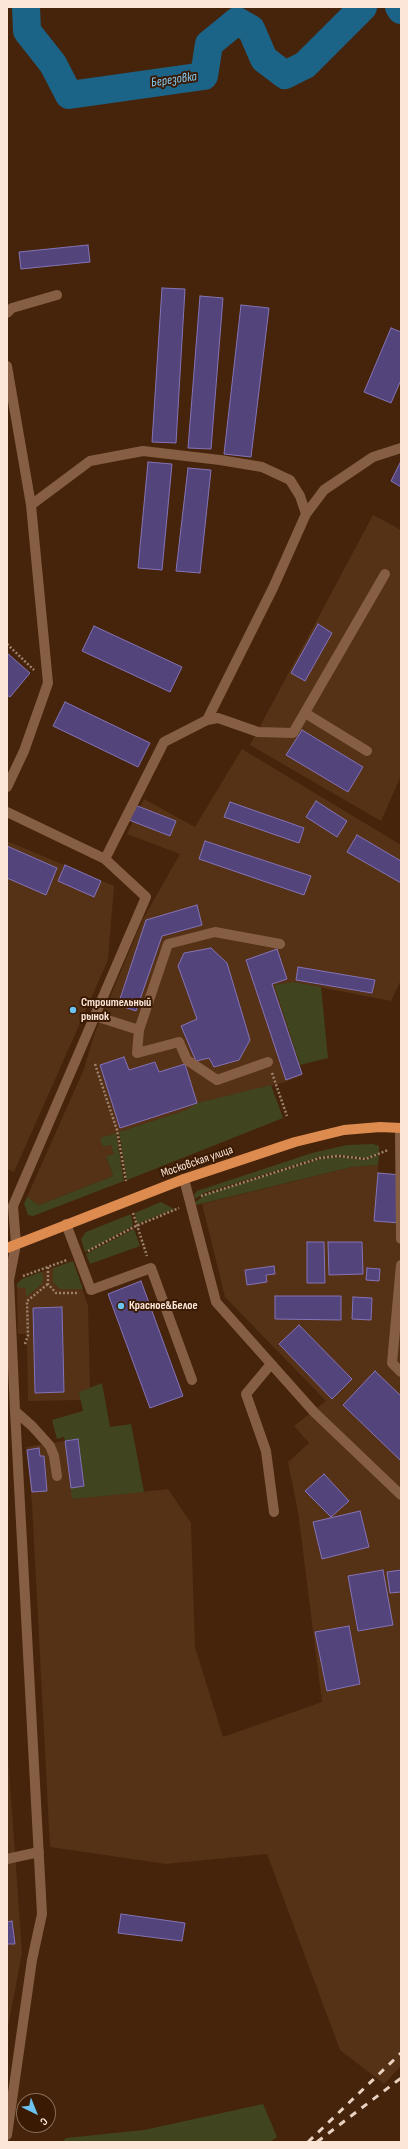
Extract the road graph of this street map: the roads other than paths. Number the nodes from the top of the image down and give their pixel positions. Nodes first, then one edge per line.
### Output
1 (57, 295) dead end
2 (7, 313) edge
3 (7, 366) edge
4 (401, 448) edge
5 (31, 505) junction
6 (306, 514) junction
7 (385, 574) dead end
8 (304, 713) junction
9 (207, 720) junction
10 (367, 751) dead end
11 (7, 787) edge
12 (7, 812) edge
13 (105, 859) junction
14 (280, 944) dead end
15 (95, 1016) junction
16 (139, 1030) junction
17 (268, 1062) road end
18 (400, 1128) edge
19 (184, 1179) junction
20 (66, 1224) junction
21 (401, 1239) edge
22 (10, 1244) edge
23 (401, 1265) edge
24 (271, 1364) junction
25 (401, 1372) edge
26 (192, 1380) dead end
27 (15, 1411) junction
28 (57, 1476) dead end
29 (401, 1495) edge
30 (274, 1512) dead end
31 (39, 1852) junction
32 (7, 1859) edge
33 (7, 2135) edge

1 - 2 street
3 - 5 street
4 - 6 street
5 - 6 street
5 - 11 street
6 - 9 street
7 - 8 street
8 - 9 street
8 - 10 street
9 - 13 street
12 - 13 street
13 - 15 street
14 - 16 street
15 - 16 street
15 - 22 street
16 - 17 street
18 - 19 main road, Московская улица
18 - 21 street
19 - 20 main road, Московская улица
19 - 24 street
20 - 22 main road, Московская улица
20 - 26 street
22 - 27 street
23 - 25 street
24 - 29 street
24 - 30 street
27 - 28 street
27 - 31 street
31 - 32 street
31 - 33 street

